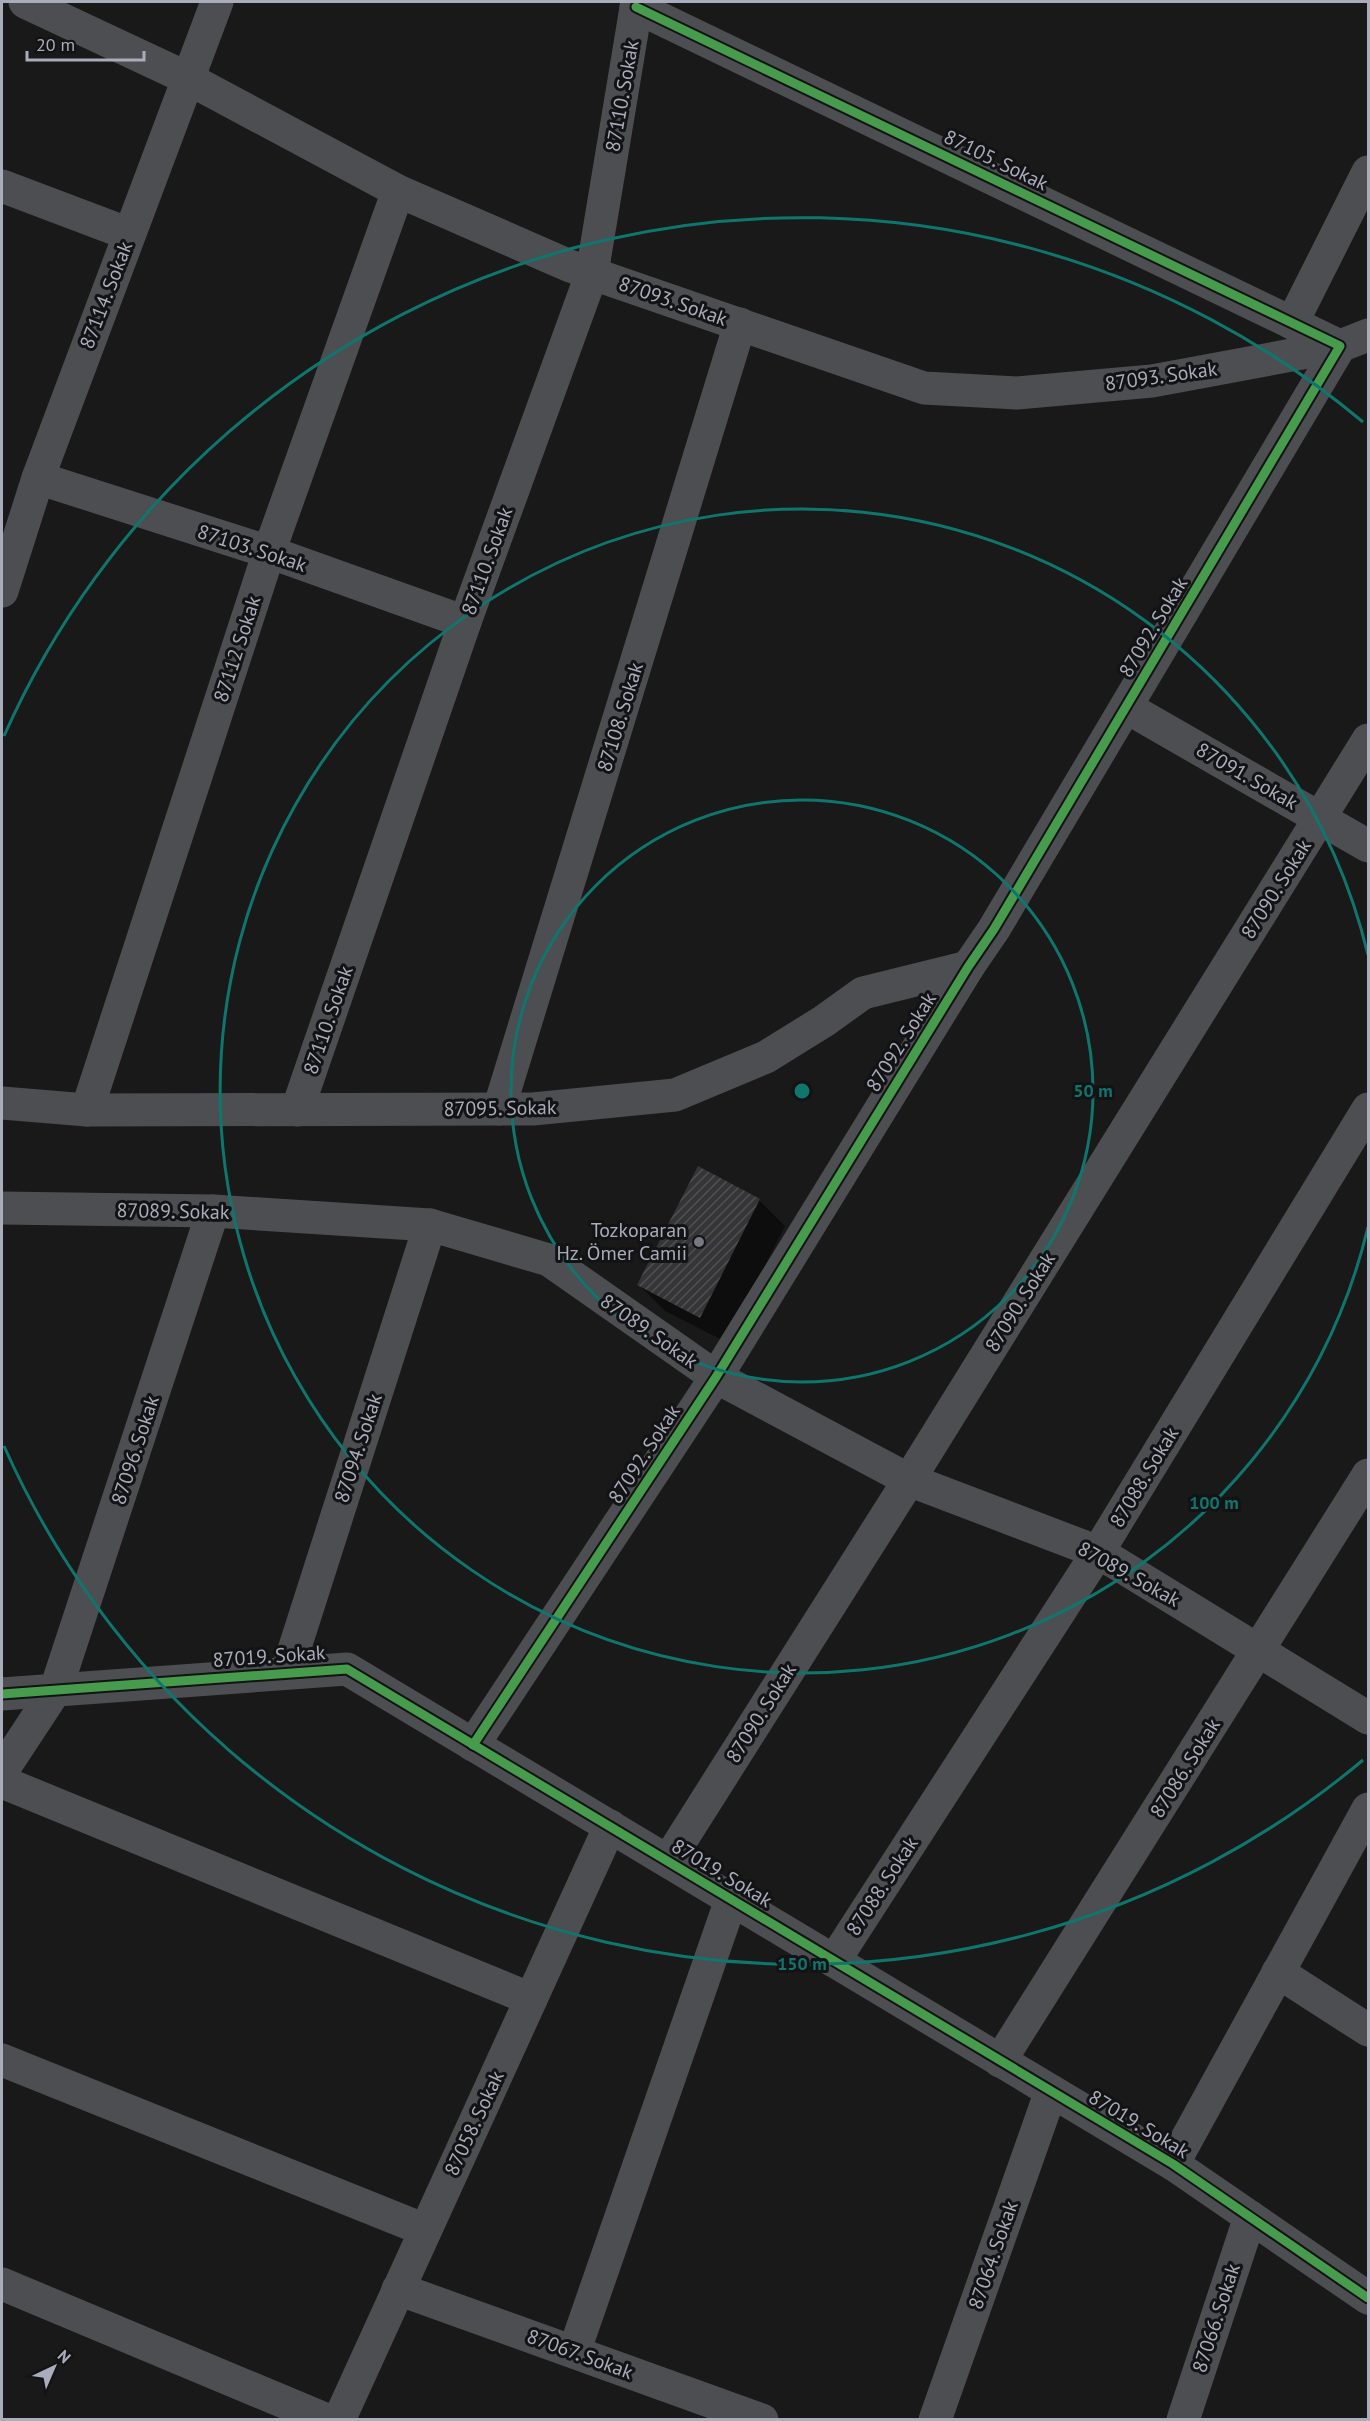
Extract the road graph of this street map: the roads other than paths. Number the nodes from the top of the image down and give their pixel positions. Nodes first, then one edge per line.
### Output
1 (24, 2) edge
2 (217, 2) edge
3 (637, 4) edge
4 (187, 78) junction
5 (1368, 172) edge
6 (2, 186) edge
7 (398, 190) junction
8 (129, 234) junction
9 (592, 273) junction
10 (1292, 323) junction
11 (740, 324) junction
12 (1354, 340) edge
13 (38, 478) junction
14 (269, 552) junction
15 (2, 591) edge
16 (465, 622) junction
17 (1126, 707) junction
18 (1368, 740) edge
19 (1320, 818) junction
20 (1368, 846) edge
21 (968, 967) junction
22 (2, 1103) edge
23 (499, 1109) junction
24 (1368, 1109) edge
25 (87, 1110) junction
26 (297, 1110) junction
27 (2, 1210) edge
28 (213, 1211) junction
29 (430, 1225) junction
30 (716, 1377) junction
31 (1368, 1475) edge
32 (909, 1480) junction
33 (1098, 1551) junction
34 (1259, 1651) junction
35 (287, 1671) junction
36 (56, 1689) junction
37 (2, 1694) edge
38 (1368, 1718) edge
39 (473, 1745) junction
40 (2, 1771) edge
41 (2, 1782) edge
42 (1368, 1809) edge
43 (610, 1826) junction
44 (668, 1861) junction
45 (732, 1900) junction
46 (834, 1961) junction
47 (1278, 1972) junction
48 (531, 1999) junction
49 (1368, 2030) edge
50 (2, 2060) edge
51 (1000, 2061) junction
52 (1051, 2091) junction
53 (1173, 2164) junction
54 (1250, 2217) junction
55 (425, 2230) junction
56 (2, 2284) edge
57 (398, 2289) junction
58 (1368, 2298) edge
59 (574, 2352) junction
60 (327, 2420) edge
61 (339, 2420) edge
62 (762, 2420) edge
63 (935, 2420) edge
64 (1183, 2420) edge

1 - 4 street, 87093. Sokak
2 - 4 street, 87114. Sokak
3 - 9 street, 87110. Sokak
3 - 10 street, 87105. Sokak
4 - 7 street, 87093. Sokak
4 - 8 street, 87114. Sokak
5 - 10 street
6 - 8 street
7 - 9 street, 87093. Sokak
7 - 14 street, 87112 Sokak
8 - 13 street, 87114. Sokak
9 - 11 street, 87093. Sokak
9 - 16 street, 87110. Sokak
10 - 12 street, 87105. Sokak
11 - 12 street, 87093. Sokak
11 - 23 street, 87108. Sokak
12 - 17 street, 87092. Sokak
13 - 14 street, 87103. Sokak
13 - 15 street, 87114. Sokak
14 - 16 street, 87103. Sokak
14 - 25 street, 87112 Sokak
16 - 26 street, 87110. Sokak
17 - 19 street, 87091. Sokak
17 - 21 street, 87092. Sokak
18 - 19 street, 87090. Sokak
19 - 20 street, 87091. Sokak
19 - 32 street, 87090. Sokak
21 - 23 street, 87095. Sokak
21 - 30 street, 87092. Sokak
22 - 25 street, 87095. Sokak
23 - 26 street, 87095. Sokak
24 - 33 street, 87088. Sokak
25 - 26 street, 87095. Sokak
27 - 28 street, 87089. Sokak
28 - 29 street, 87089. Sokak
28 - 36 street, 87096. Sokak
29 - 30 street, 87089. Sokak
29 - 35 street, 87094. Sokak
30 - 32 street, 87089. Sokak
30 - 39 street, 87092. Sokak
31 - 34 street, 87086. Sokak
32 - 33 street, 87089. Sokak
32 - 44 street, 87090. Sokak
33 - 34 street, 87089. Sokak
33 - 46 street, 87088. Sokak
34 - 38 street, 87089. Sokak
34 - 51 street, 87086. Sokak
35 - 36 street, 87019. Sokak
35 - 39 street, 87019. Sokak
36 - 37 street, 87019. Sokak
36 - 40 street, 87096. Sokak
39 - 43 street, 87019. Sokak
41 - 48 street
42 - 47 street
43 - 44 street, 87019. Sokak
43 - 48 street, 87058. Sokak
44 - 45 street, 87019. Sokak
45 - 46 street, 87019. Sokak
45 - 59 street
46 - 51 street, 87019. Sokak
47 - 49 street
47 - 53 street
48 - 55 street, 87058. Sokak
50 - 55 street
51 - 52 street, 87019. Sokak
52 - 53 street, 87019. Sokak
52 - 63 street, 87064. Sokak
53 - 54 street, 87019. Sokak
54 - 58 street, 87019. Sokak
54 - 64 street, 87066. Sokak
55 - 57 street, 87058. Sokak
56 - 60 street
57 - 59 street, 87067. Sokak
57 - 61 street, 87058. Sokak
59 - 62 street, 87067. Sokak

